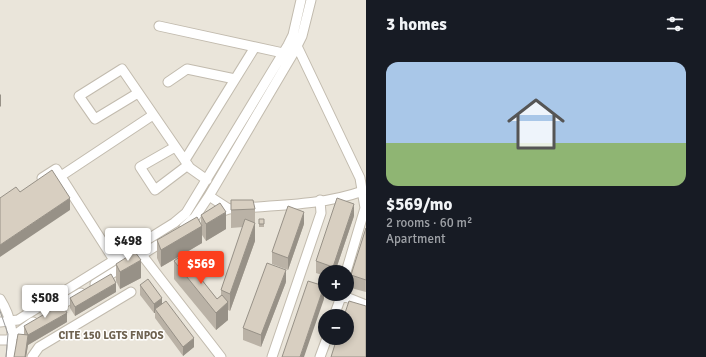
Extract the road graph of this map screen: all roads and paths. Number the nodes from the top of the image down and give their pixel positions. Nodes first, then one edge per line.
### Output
1 (301, 0) edge
2 (311, 0) edge
3 (159, 26) dead end
4 (297, 46) junction
5 (255, 47) junction
6 (283, 53) junction
7 (235, 78) junction
8 (168, 82) dead end
9 (138, 93) junction
10 (153, 115) junction
11 (176, 148) junction
12 (186, 163) junction
13 (61, 176) junction
14 (363, 178) edge
15 (207, 180) junction
16 (32, 185) edge
17 (363, 191) junction
18 (209, 196) junction
19 (320, 200) junction
20 (229, 209) junction
21 (185, 227) junction
22 (142, 255) junction
23 (114, 260) junction
24 (348, 265) edge
25 (131, 292) dead end
26 (0, 299) edge
27 (354, 300) edge
28 (366, 305) edge
29 (11, 321) junction
30 (0, 322) edge
31 (13, 336) junction
32 (0, 340) edge
33 (324, 345) edge
34 (11, 357) edge
35 (32, 357) edge
36 (221, 357) edge
37 (272, 357) edge
38 (320, 357) edge

1 - 6 street
2 - 4 street
3 - 5 street
4 - 14 street
4 - 18 street
5 - 6 street
5 - 7 street
6 - 15 street
7 - 8 street
7 - 12 street
9 - 9 street
9 - 10 street
10 - 11 street
10 - 13 street
11 - 12 street
11 - 12 street
12 - 15 street
13 - 16 street
13 - 23 street
14 - 17 street
15 - 23 street
17 - 19 street
17 - 24 street
18 - 20 street
18 - 21 street
19 - 20 street
19 - 37 street
20 - 21 street
21 - 22 street
22 - 31 street
22 - 36 street
23 - 29 street
25 - 35 street
26 - 29 street
27 - 28 street
29 - 30 street
29 - 31 street
31 - 32 street
31 - 34 street
33 - 38 street

